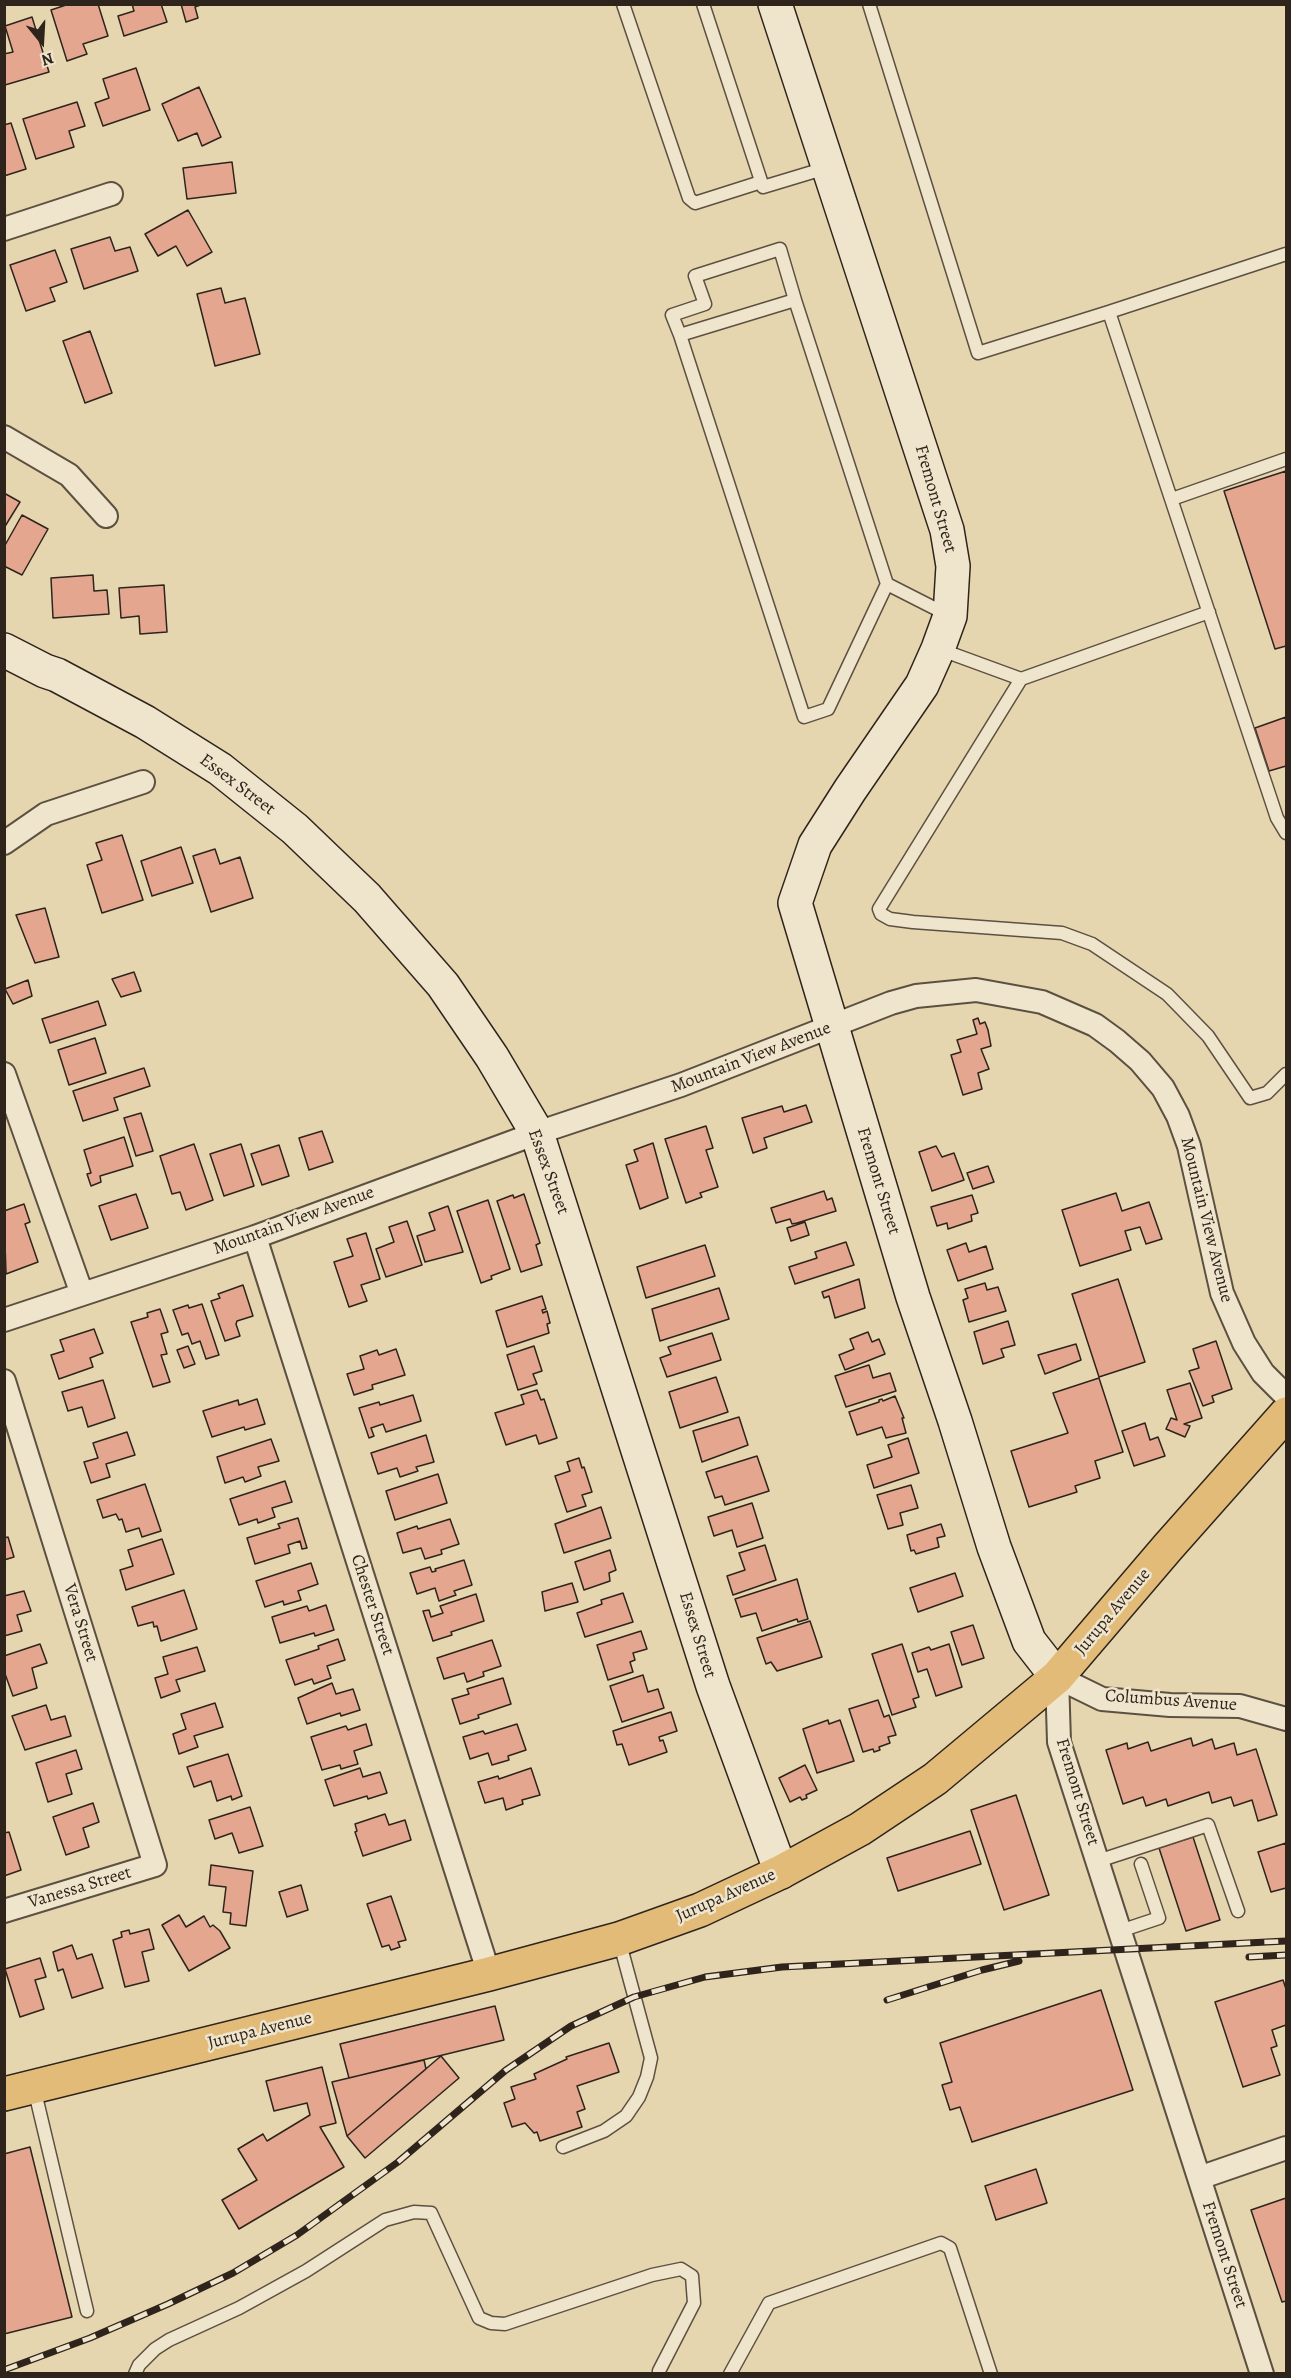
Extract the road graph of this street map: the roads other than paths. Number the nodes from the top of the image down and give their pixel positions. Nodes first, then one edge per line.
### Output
1 (623, 4) edge
2 (703, 4) edge
3 (775, 4) edge
4 (869, 4) edge
5 (827, 167) junction
6 (761, 182) junction
7 (111, 194) dead end
8 (4, 229) edge
9 (1287, 254) edge
10 (795, 300) junction
11 (1109, 312) junction
12 (680, 335) junction
13 (4, 437) edge
14 (1287, 459) edge
15 (1172, 499) junction
16 (106, 516) dead end
17 (887, 584) junction
18 (1209, 612) junction
19 (950, 616) junction
20 (938, 649) junction
21 (4, 650) edge
22 (1021, 679) junction
23 (143, 782) dead end
24 (1287, 833) edge
25 (4, 843) edge
26 (832, 1028) junction
27 (4, 1074) edge
28 (1287, 1074) edge
29 (537, 1133) junction
30 (255, 1237) junction
31 (82, 1294) junction
32 (4, 1320) edge
33 (4, 1381) edge
34 (1287, 1396) edge
35 (1287, 1414) edge
36 (1058, 1677) junction
37 (1287, 1719) edge
38 (1098, 1861) junction
39 (1141, 1864) dead end
40 (155, 1865) joint
41 (781, 1872) junction
42 (4, 1911) edge
43 (1238, 1911) dead end
44 (1120, 1931) junction
45 (619, 1939) junction
46 (489, 1974) junction
47 (19, 2090) edge
48 (563, 2147) dead end
49 (1287, 2148) edge
50 (1199, 2178) junction
51 (87, 2311) dead end
52 (659, 2371) dead end
53 (135, 2373) edge
54 (730, 2373) edge
55 (991, 2373) edge
56 (1262, 2373) edge

1 - 6 lane
2 - 6 lane
3 - 5 street, Fremont Street
4 - 11 lane
5 - 6 lane
5 - 19 street, Fremont Street
7 - 8 street
9 - 11 lane
10 - 12 lane
10 - 12 lane
10 - 17 lane
11 - 15 lane
12 - 17 lane
13 - 16 street
14 - 15 lane
15 - 18 lane
17 - 19 lane
18 - 22 lane
18 - 24 lane
19 - 20 street, Fremont Street
20 - 22 lane
20 - 26 street, Fremont Street
21 - 29 street, Essex Street
22 - 28 lane
23 - 25 street
26 - 29 street, Mountain View Avenue
26 - 34 street, Mountain View Avenue
26 - 36 street, Fremont Street
27 - 31 street
29 - 30 street, Mountain View Avenue
29 - 41 street, Essex Street
30 - 31 street, Mountain View Avenue
30 - 46 street, Chester Street
31 - 32 street, Mountain View Avenue
33 - 40 street, Vera Street
35 - 36 main road, Jurupa Avenue
36 - 37 street, Columbus Avenue
36 - 38 street, Fremont Street
36 - 41 main road, Jurupa Avenue
38 - 43 lane
38 - 44 street, Fremont Street
39 - 44 lane
40 - 42 street, Vanessa Street
41 - 45 main road, Jurupa Avenue
44 - 50 street, Fremont Street
45 - 46 main road, Jurupa Avenue
45 - 48 lane
46 - 47 main road, Jurupa Avenue
47 - 51 lane
49 - 50 street
50 - 56 street, Fremont Street
52 - 53 lane
54 - 55 lane

